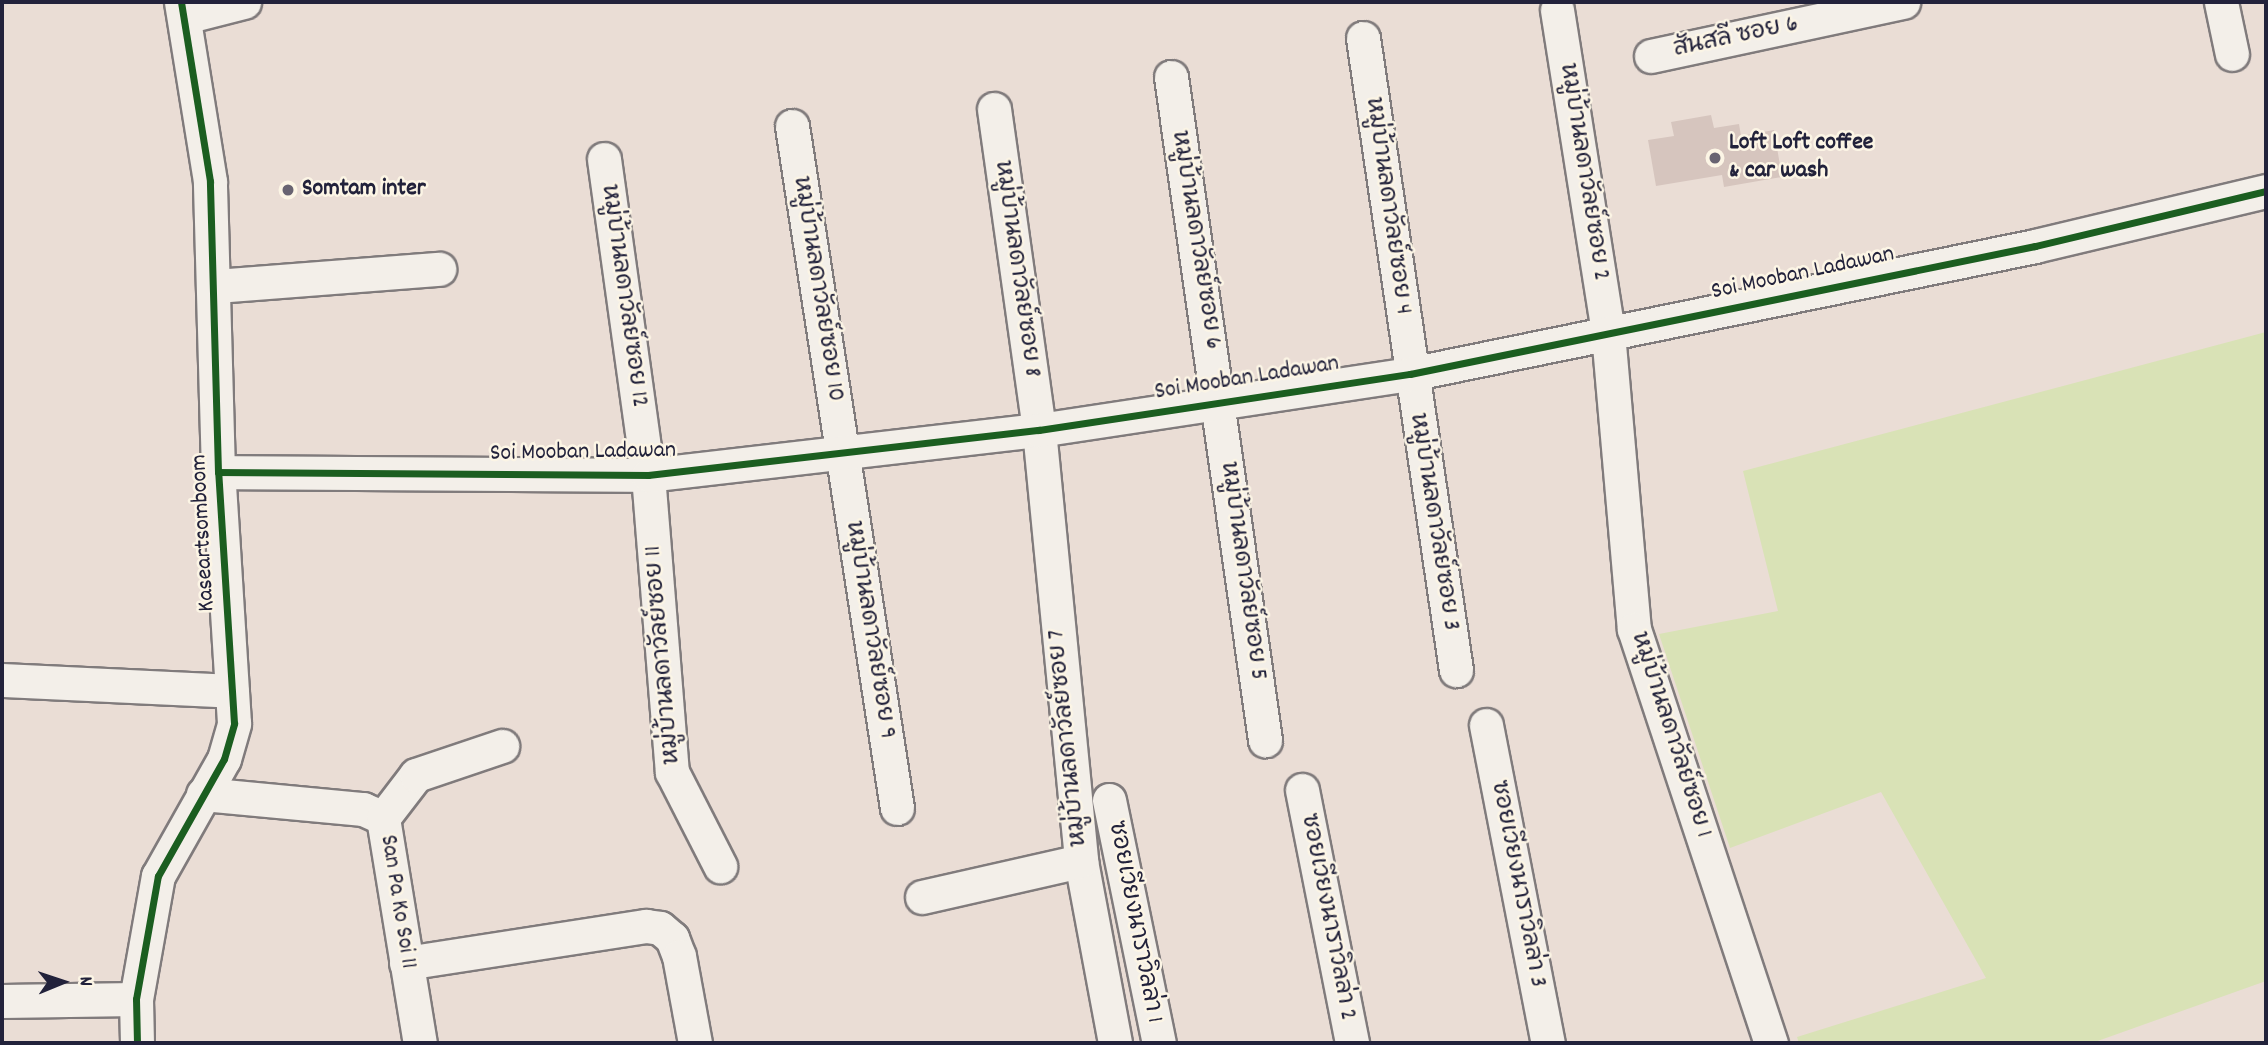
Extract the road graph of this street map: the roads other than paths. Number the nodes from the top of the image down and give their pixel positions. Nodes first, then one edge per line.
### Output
1 (244, 2) edge
2 (1903, 2) edge
3 (2221, 2) edge
4 (183, 9) edge
5 (1557, 10) dead end
6 (1363, 37) dead end
7 (2232, 54) dead end
8 (1651, 56) dead end
9 (1171, 77) dead end
10 (994, 109) dead end
11 (792, 126) dead end
12 (604, 159) dead end
13 (2266, 191) edge
14 (439, 269) dead end
15 (216, 286) junction
16 (1608, 333) junction
17 (1410, 374) junction
18 (1219, 402) junction
19 (1039, 430) junction
20 (841, 453) junction
21 (218, 472) junction
22 (648, 475) junction
23 (1456, 670) dead end
24 (2, 680) edge
25 (232, 691) junction
26 (1486, 725) dead end
27 (1265, 740) dead end
28 (502, 746) dead end
29 (1303, 790) dead end
30 (203, 794) junction
31 (1109, 800) dead end
32 (897, 808) dead end
33 (383, 818) junction
34 (1081, 861) junction
35 (720, 866) dead end
36 (922, 897) dead end
37 (406, 963) junction
38 (136, 999) junction
39 (2, 1001) edge
40 (137, 1043) edge
41 (420, 1043) edge
42 (695, 1043) edge
43 (1115, 1043) edge
44 (1158, 1043) edge
45 (1353, 1043) edge
46 (1548, 1043) edge
47 (1771, 1043) edge

1 - 4 street
2 - 8 street, สันสลี ซอย 6
3 - 7 street
4 - 15 street, Kaseartsomboom
5 - 16 street, หมู่บ้านลดาวัลย์ซอย 2
6 - 17 street, หมู่บ้านลดาวัลย์ซอย 4
9 - 18 street, หมู่บ้านลดาวัลย์ซอย 6
10 - 19 street, หมู่บ้านลดาวัลย์ซอย 8
11 - 20 street, หมู่บ้านลดาวัลย์ซอย 10
12 - 22 street, หมู่บ้านลดาวัลย์ซอย 12
13 - 16 street, Soi Mooban Ladawan
14 - 15 street
15 - 21 street, Kaseartsomboom
16 - 17 street, Soi Mooban Ladawan
16 - 47 street, หมู่บ้านลดาวัลย์ซอย 1
17 - 18 street, Soi Mooban Ladawan
17 - 23 street, หมู่บ้านลดาวัลย์ซอย 3
18 - 19 street, Soi Mooban Ladawan
18 - 27 street, หมู่บ้านลดาวัลย์ซอย 5
19 - 20 street, Soi Mooban Ladawan
19 - 34 street, หมู่บ้านลดาวัลย์ซอย 7
20 - 22 street, Soi Mooban Ladawan
20 - 32 street, หมู่บ้านลดาวัลย์ซอย 9
21 - 22 street, Soi Mooban Ladawan
21 - 25 street, Kaseartsomboom
22 - 35 street, หมู่บ้านลดาวัลย์ซอย 11
24 - 25 street
25 - 30 street, Kaseartsomboom
26 - 46 street, ซอยเวียงนาราวิลล่า 3
28 - 33 street
29 - 45 street, ซอยเวียงนาราวิลล่า 2
30 - 33 street, San Pa Ko Soi 11
30 - 38 street, Kaseartsomboom
31 - 44 street, ซอยเวียงนาราวิลล่า 1
33 - 37 street, San Pa Ko Soi 11
34 - 36 street
34 - 43 street, หมู่บ้านลดาวัลย์ซอย 7
37 - 41 street, San Pa Ko Soi 11
37 - 42 street
38 - 39 street
38 - 40 street, Kaseartsomboom

